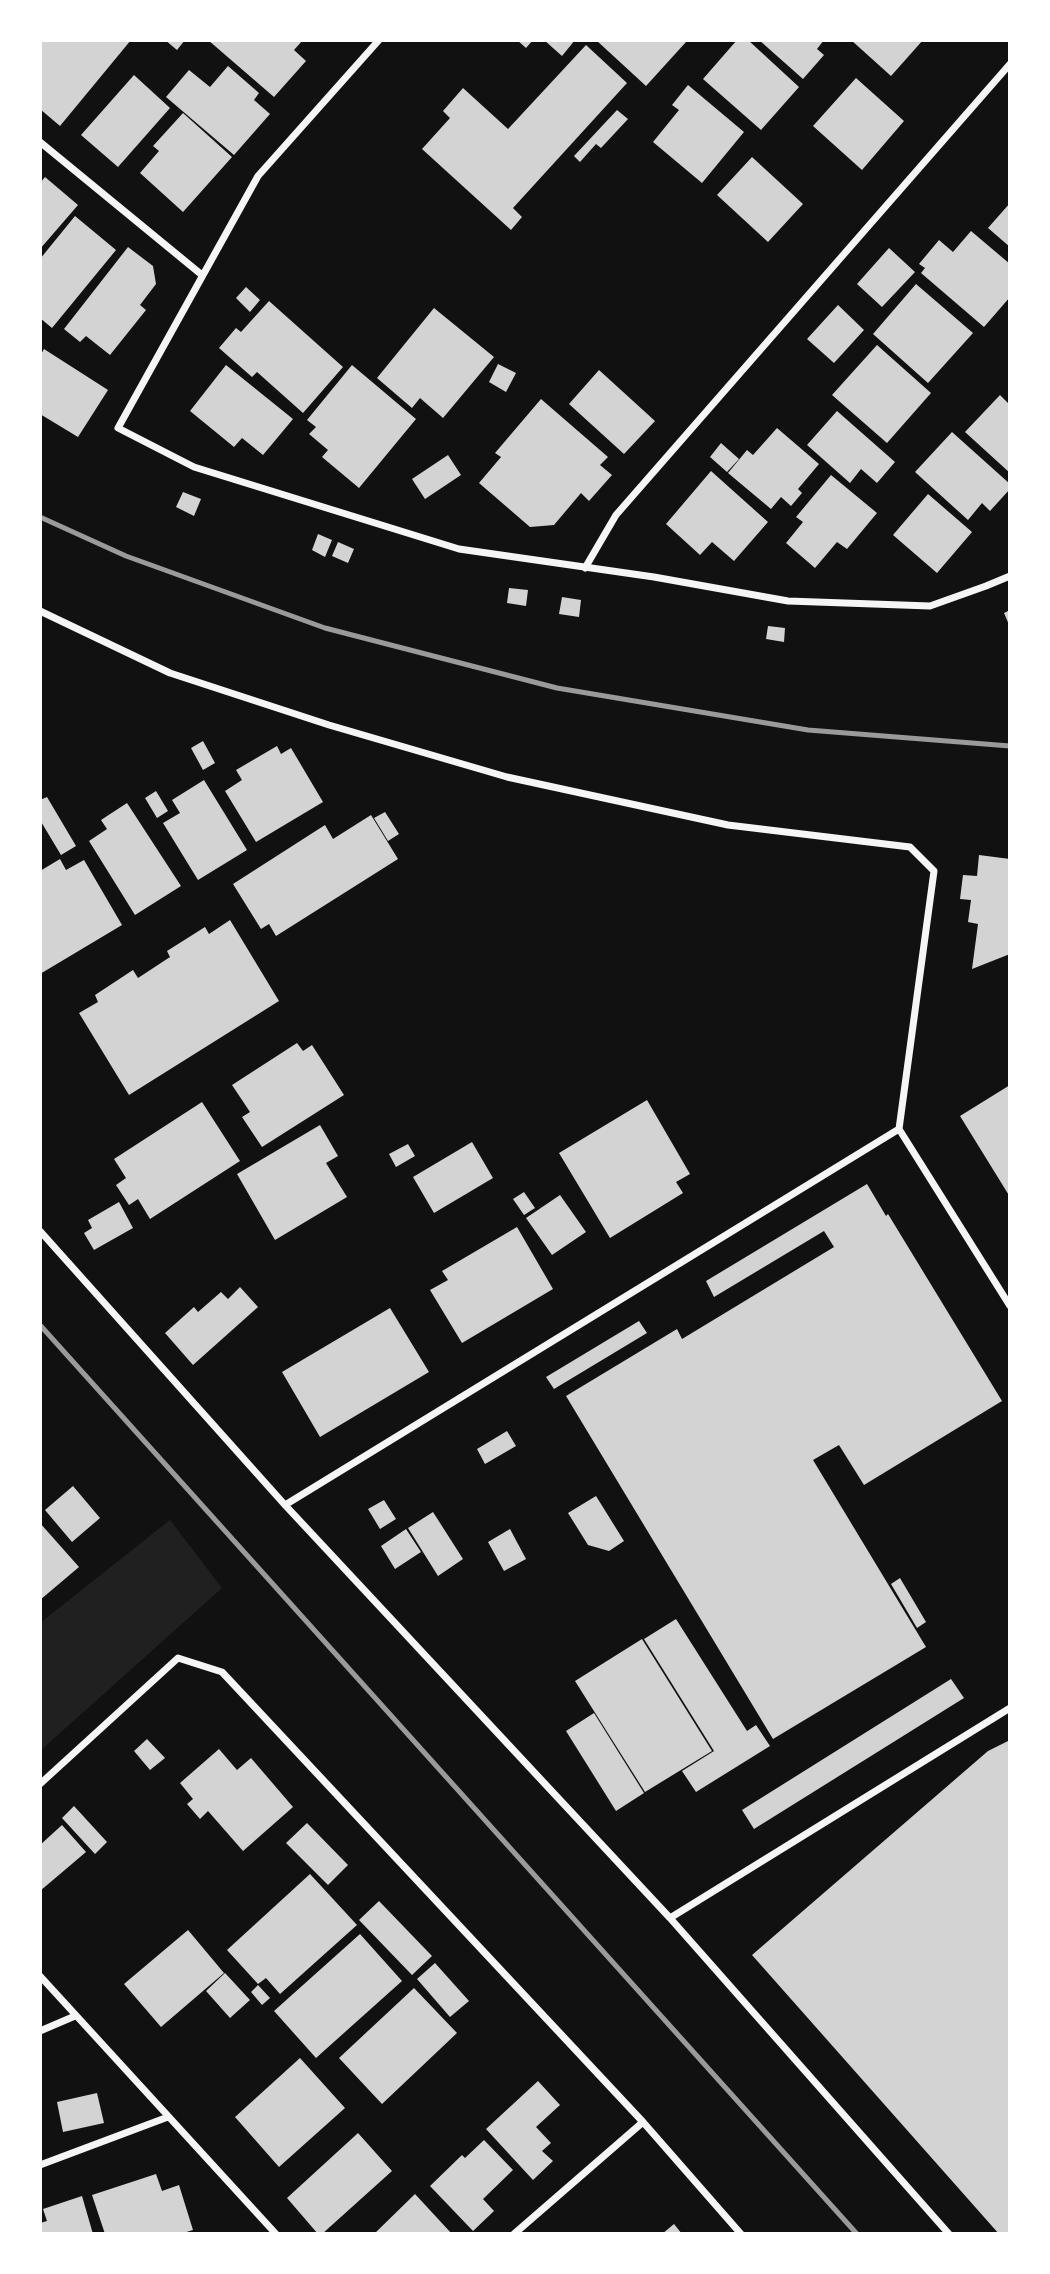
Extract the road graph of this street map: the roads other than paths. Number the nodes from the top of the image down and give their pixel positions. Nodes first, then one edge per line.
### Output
1 (379, 40) edge
2 (1010, 64) edge
3 (40, 142) edge
4 (202, 275) junction
5 (585, 568) junction
6 (1010, 576) edge
7 (40, 611) edge
8 (899, 1129) junction
9 (40, 1231) edge
10 (1010, 1306) edge
11 (285, 1505) junction
12 (1010, 1708) edge
13 (40, 1784) edge
14 (670, 1918) junction
15 (40, 1976) edge
16 (75, 2016) junction
17 (40, 2031) edge
18 (168, 2116) junction
19 (643, 2122) junction
20 (40, 2165) edge
21 (276, 2234) edge
22 (514, 2234) edge
23 (741, 2234) edge
24 (950, 2234) edge

1 - 4 street
2 - 5 street
3 - 4 street
4 - 5 street
5 - 6 street
7 - 8 street
8 - 10 street
8 - 11 street
9 - 11 street
11 - 14 street
12 - 14 street
13 - 19 street
14 - 24 street
15 - 16 street
16 - 17 street
16 - 18 street
18 - 20 street
18 - 21 street
19 - 22 street
19 - 23 street

